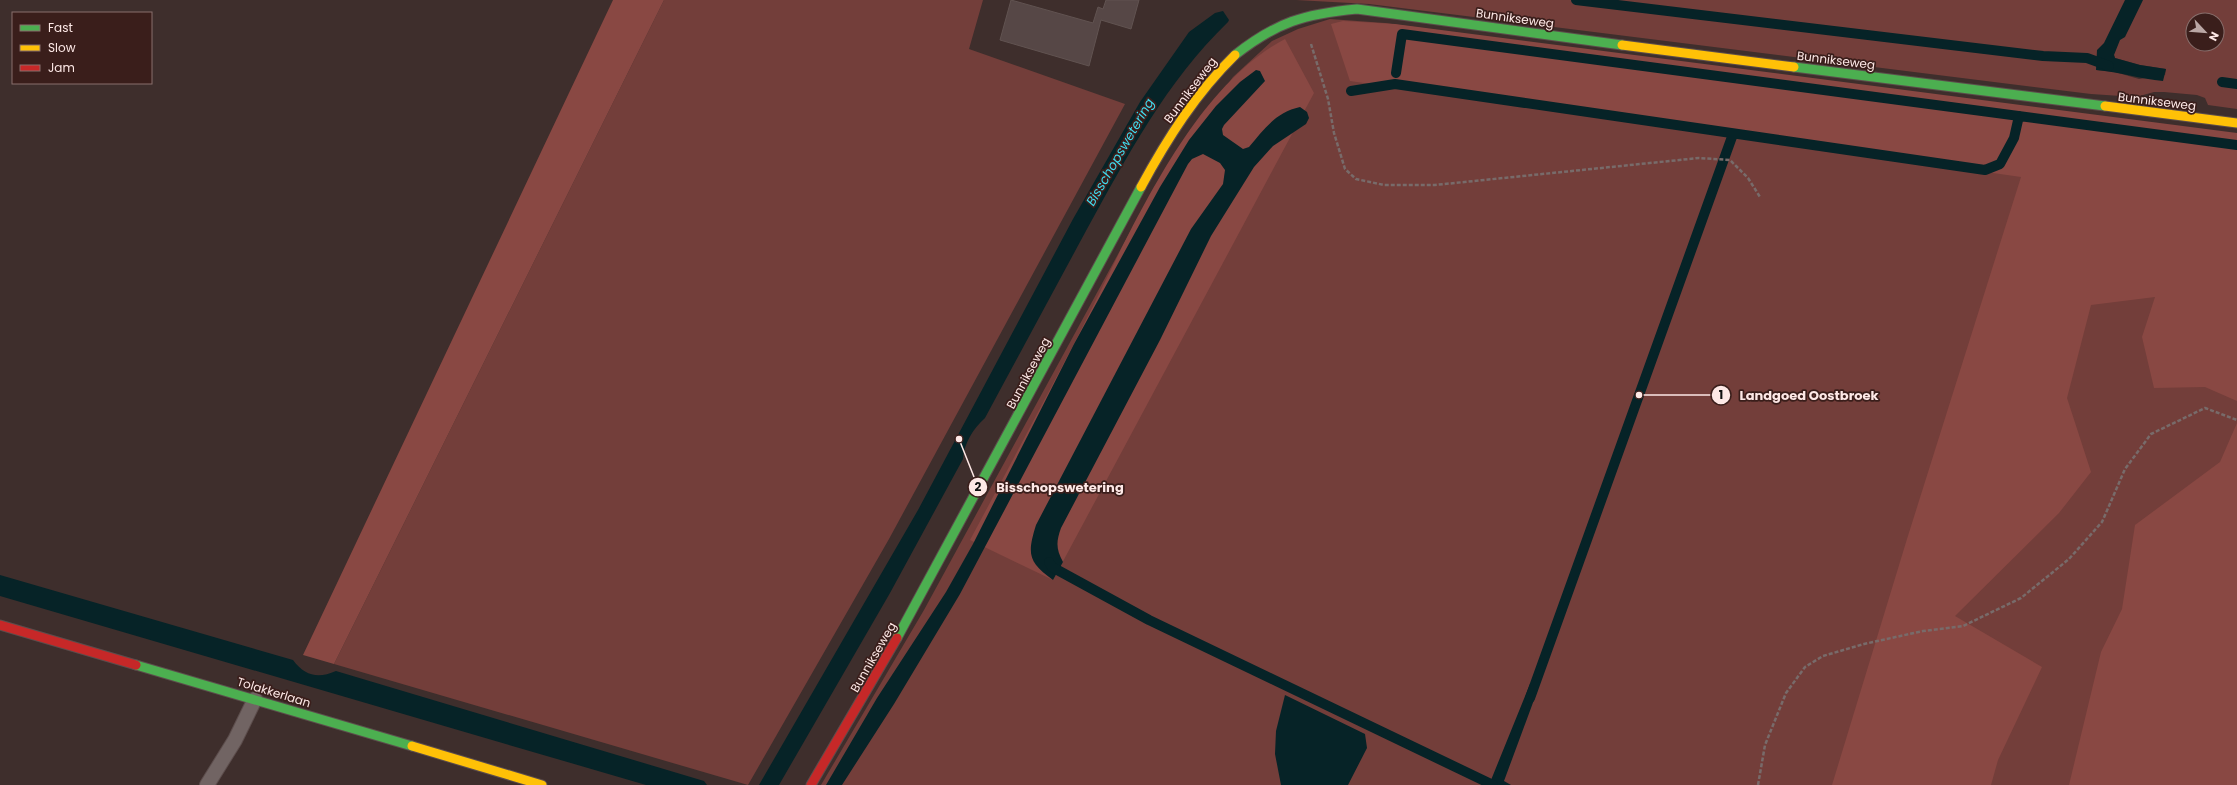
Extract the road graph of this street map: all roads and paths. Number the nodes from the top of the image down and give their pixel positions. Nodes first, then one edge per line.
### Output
1 (1302, 15) junction
2 (2237, 124) edge
3 (1760, 197) dead end
4 (2237, 420) edge
5 (0, 624) edge
6 (255, 699) junction
7 (207, 785) edge
8 (542, 785) edge
9 (811, 785) edge
10 (1758, 785) edge

1 - 2 street, Bunnikseweg
1 - 3 path
1 - 9 street, Bunnikseweg
4 - 10 path
5 - 6 street, Tolakkerlaan
6 - 7 lane
6 - 8 street, Tolakkerlaan

